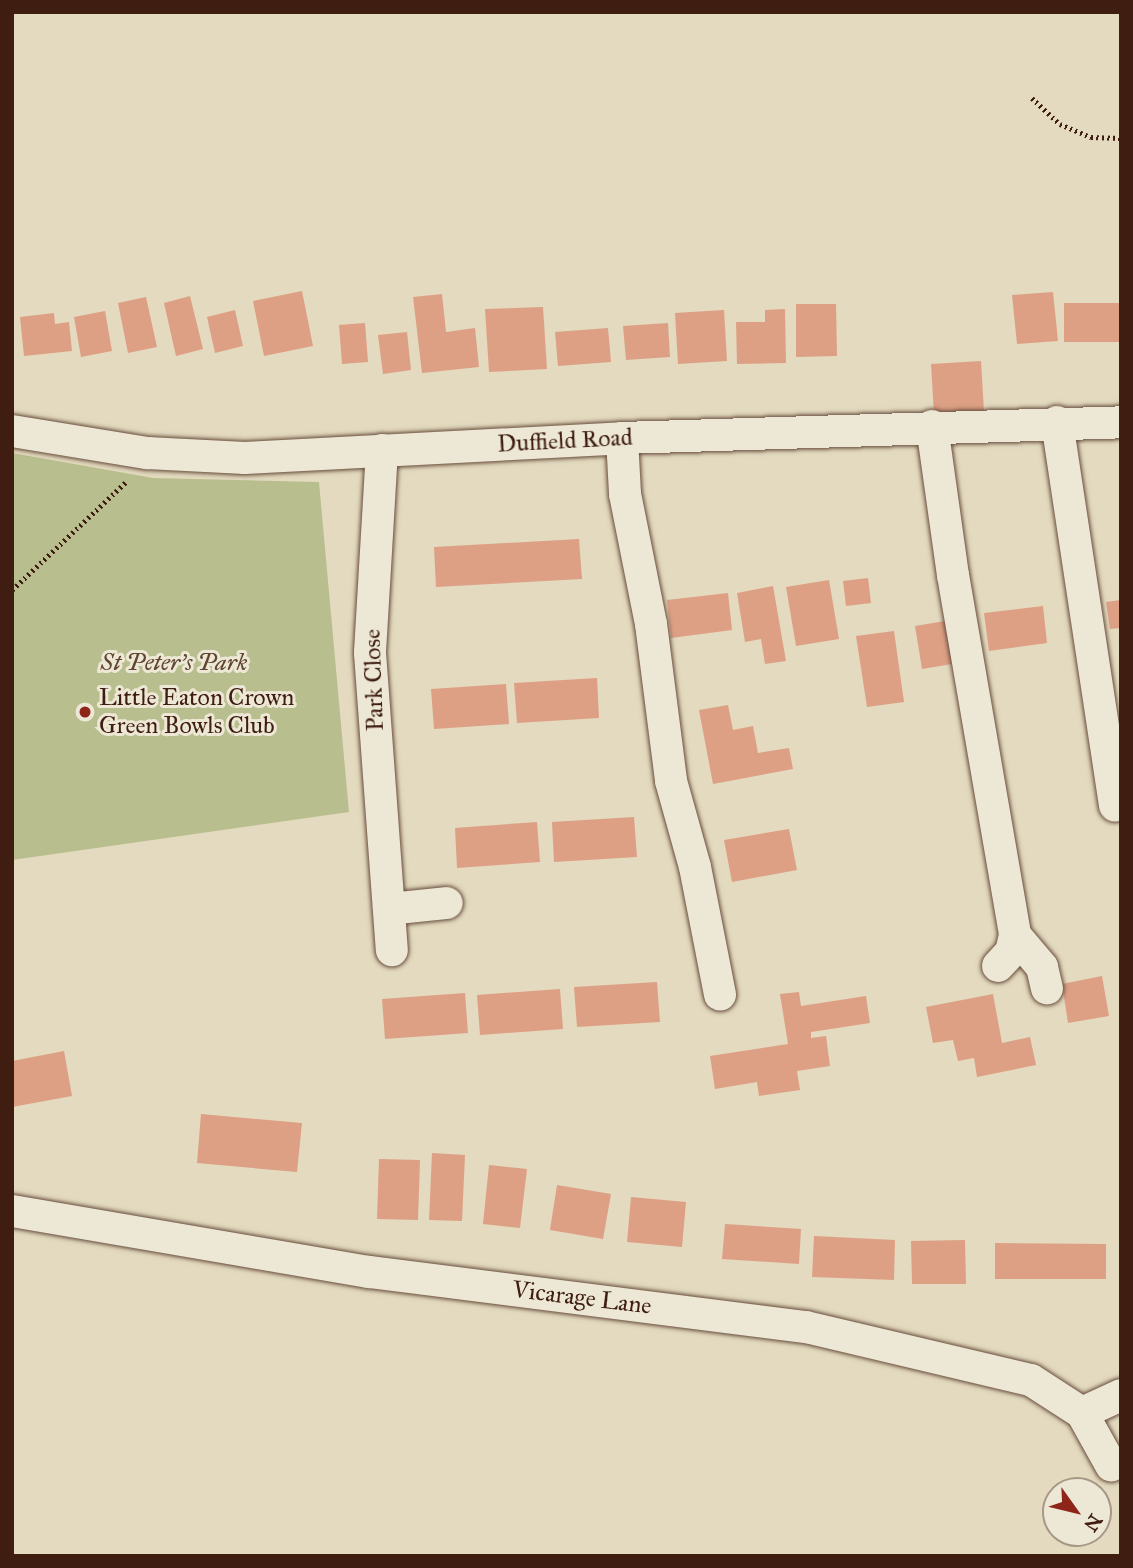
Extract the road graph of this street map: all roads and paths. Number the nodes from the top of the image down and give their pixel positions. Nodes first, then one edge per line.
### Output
1 (1032, 98) dead end
2 (1121, 138) edge
3 (1057, 422) junction
4 (1121, 422) edge
5 (932, 426) junction
6 (12, 431) edge
7 (622, 438) junction
8 (382, 450) junction
9 (147, 453) junction
10 (12, 590) edge
11 (1115, 806) dead end
12 (447, 903) dead end
13 (389, 909) junction
14 (1015, 934) junction
15 (392, 950) dead end
16 (998, 965) dead end
17 (1047, 988) dead end
18 (720, 995) dead end
19 (12, 1211) edge
20 (1121, 1395) edge
21 (1082, 1413) junction
22 (1111, 1465) dead end

1 - 2 path
3 - 4 street, Duffield Road
3 - 5 street, Duffield Road
3 - 11 street
5 - 7 street, Duffield Road
5 - 14 street
6 - 9 street, Duffield Road
7 - 8 street, Duffield Road
7 - 18 street
8 - 9 street, Duffield Road
8 - 13 street, Park Close
9 - 10 path
12 - 13 street
13 - 15 street, Park Close
14 - 16 street
14 - 17 street
19 - 21 street, Vicarage Lane
20 - 21 street
21 - 22 street, Vicarage Lane

